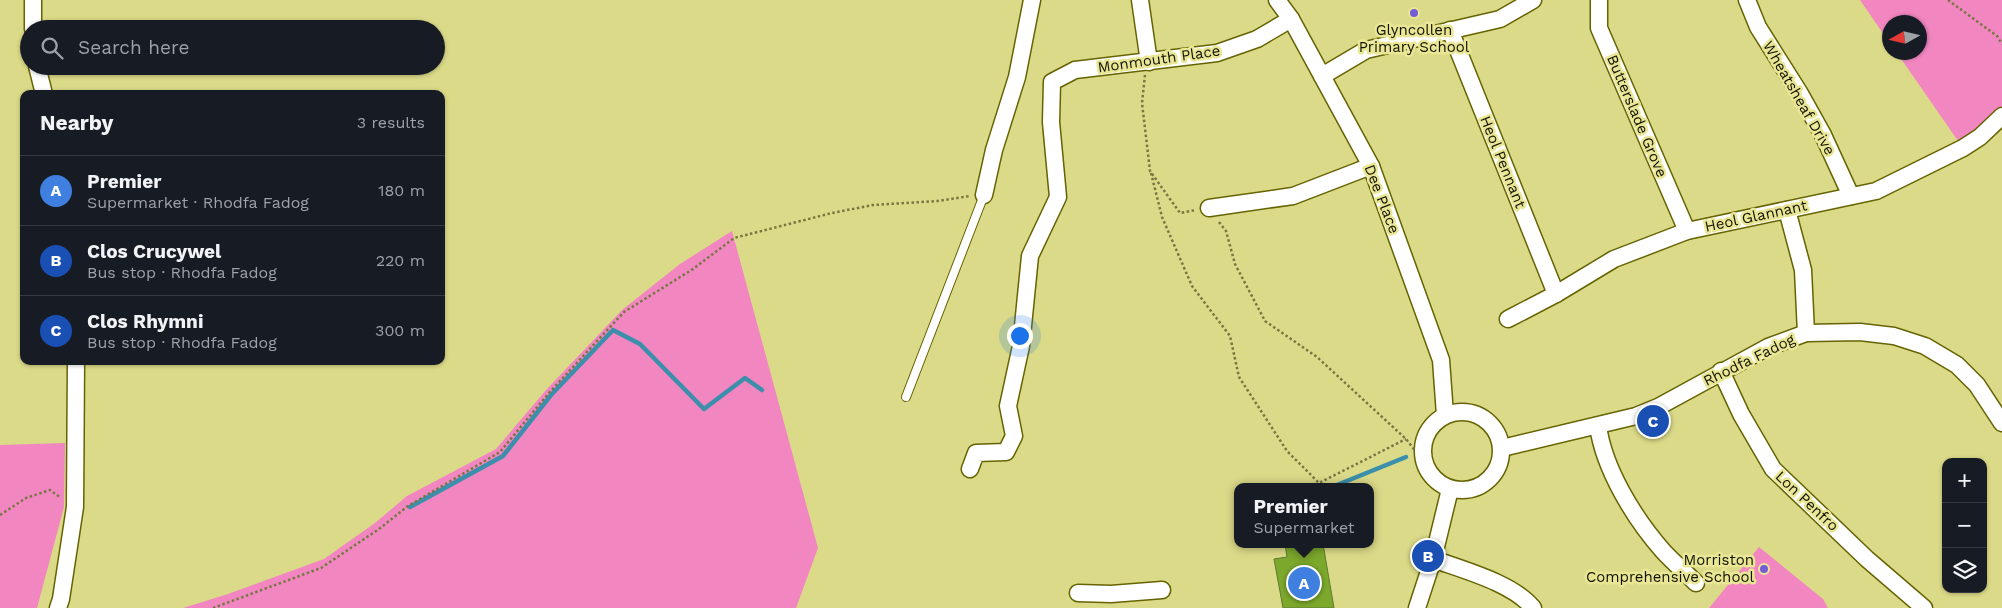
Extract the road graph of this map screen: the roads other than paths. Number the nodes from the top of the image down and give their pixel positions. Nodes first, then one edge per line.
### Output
1 (33, 0) edge
2 (1032, 0) edge
3 (1140, 0) edge
4 (1277, 0) edge
5 (1533, 0) edge
6 (1599, 0) edge
7 (1747, 0) edge
8 (1291, 19) junction
9 (33, 20) edge
10 (1450, 30) junction
11 (1149, 62) junction
12 (39, 75) edge
13 (1322, 76) junction
14 (43, 90) edge
15 (2002, 116) edge
16 (1371, 166) junction
17 (984, 195) joint
18 (1852, 196) junction
19 (1210, 208) road end
20 (1787, 210) junction
21 (1687, 231) junction
22 (1556, 294) junction
23 (1508, 319) dead end
24 (1806, 333) junction
25 (76, 365) edge
26 (1721, 371) junction
27 (906, 397) dead end
28 (1445, 415) junction
29 (2002, 423) edge
30 (1598, 426) junction
31 (1502, 448) junction
32 (970, 469) dead end
33 (1450, 489) junction
34 (1433, 559) junction
35 (1696, 583) dead end
36 (1162, 590) dead end
37 (1078, 593) dead end
38 (1111, 601) edge
39 (58, 608) edge
40 (1417, 608) edge
41 (1533, 608) edge
42 (1924, 608) edge

1 - 9 street
2 - 17 street
3 - 11 street
4 - 8 street, Dee Place
5 - 10 street
6 - 21 street, Butterslade Grove
7 - 18 street, Wheatsheaf Drive
8 - 11 street, Monmouth Place
8 - 13 street, Dee Place
10 - 13 street
10 - 22 street, Heol Pennant
11 - 32 street, Monmouth Place
12 - 14 street
13 - 16 street, Dee Place
15 - 18 street, Heol Glannant
16 - 19 street
16 - 28 street, Dee Place
17 - 27 lane
18 - 20 street, Heol Glannant
20 - 21 street, Heol Glannant
20 - 24 street
21 - 22 street, Heol Glannant
22 - 23 street, Heol Glannant
24 - 26 street, Rhodfa Fadog
24 - 29 street, Rhodfa Fadog
25 - 39 street
26 - 30 street, Rhodfa Fadog
26 - 42 street, Lon Penfro
28 - 31 street
28 - 33 street
30 - 31 street, Rhodfa Fadog
30 - 35 street
31 - 33 street
33 - 34 street
34 - 40 street
34 - 41 street
36 - 38 street
37 - 38 street

